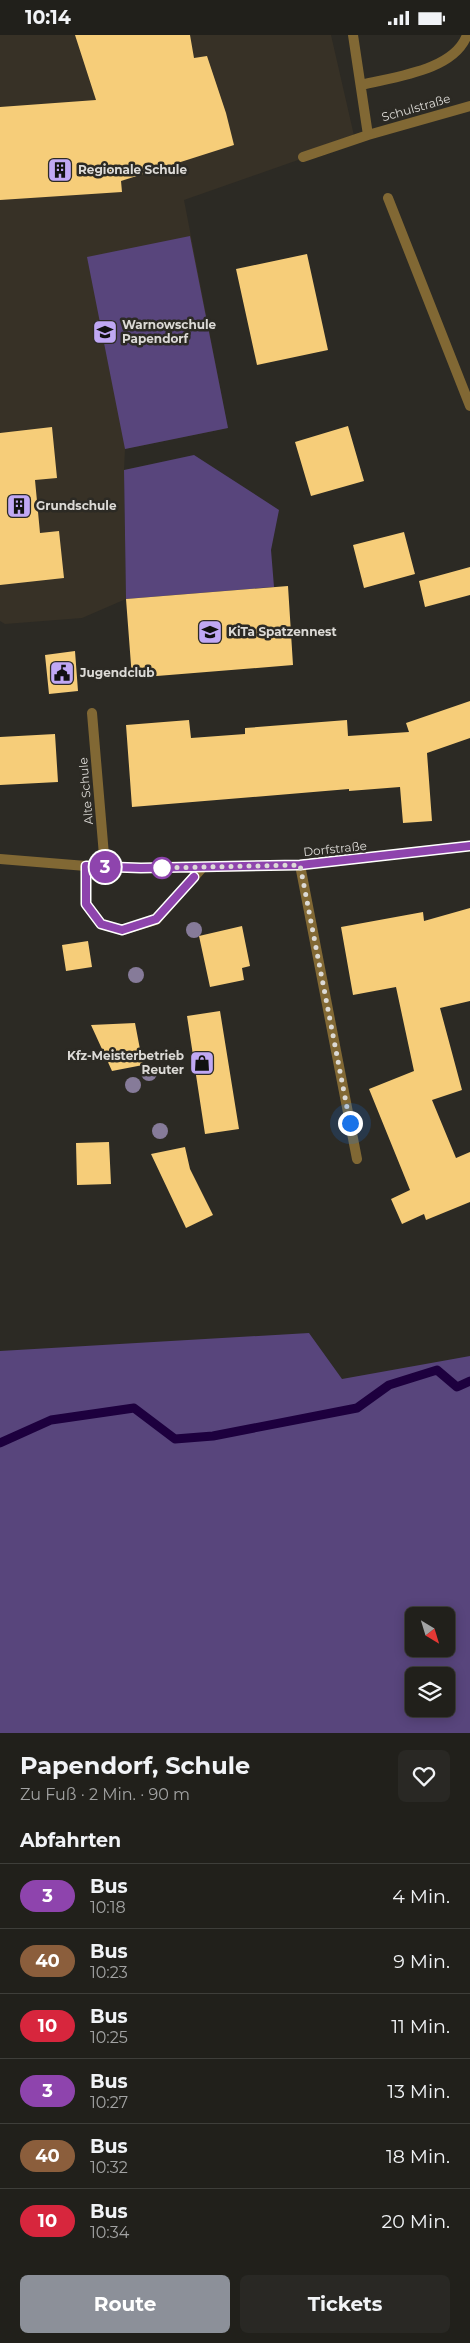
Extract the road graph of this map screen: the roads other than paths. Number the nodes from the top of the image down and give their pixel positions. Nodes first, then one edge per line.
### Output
1 (353, 35) edge
2 (467, 35) edge
3 (361, 85) junction
4 (470, 106) edge
5 (368, 135) junction
6 (303, 157) dead end
7 (388, 197) dead end
8 (470, 406) edge
9 (92, 713) dead end
10 (470, 846) edge
11 (0, 859) edge
12 (300, 865) junction
13 (86, 866) junction
14 (104, 867) junction
15 (202, 867) junction
16 (357, 1159) dead end

1 - 3 street, Schulstraße
2 - 3 street
3 - 5 street, Schulstraße
4 - 5 street, Schulstraße
5 - 6 street, Schulstraße
7 - 8 street
9 - 14 street, Alte Schule
10 - 12 street, Dorfstraße
11 - 13 street, Dorfstraße
12 - 15 street, Dorfstraße
12 - 16 street
13 - 14 street, Dorfstraße
13 - 15 street
14 - 15 street, Dorfstraße

